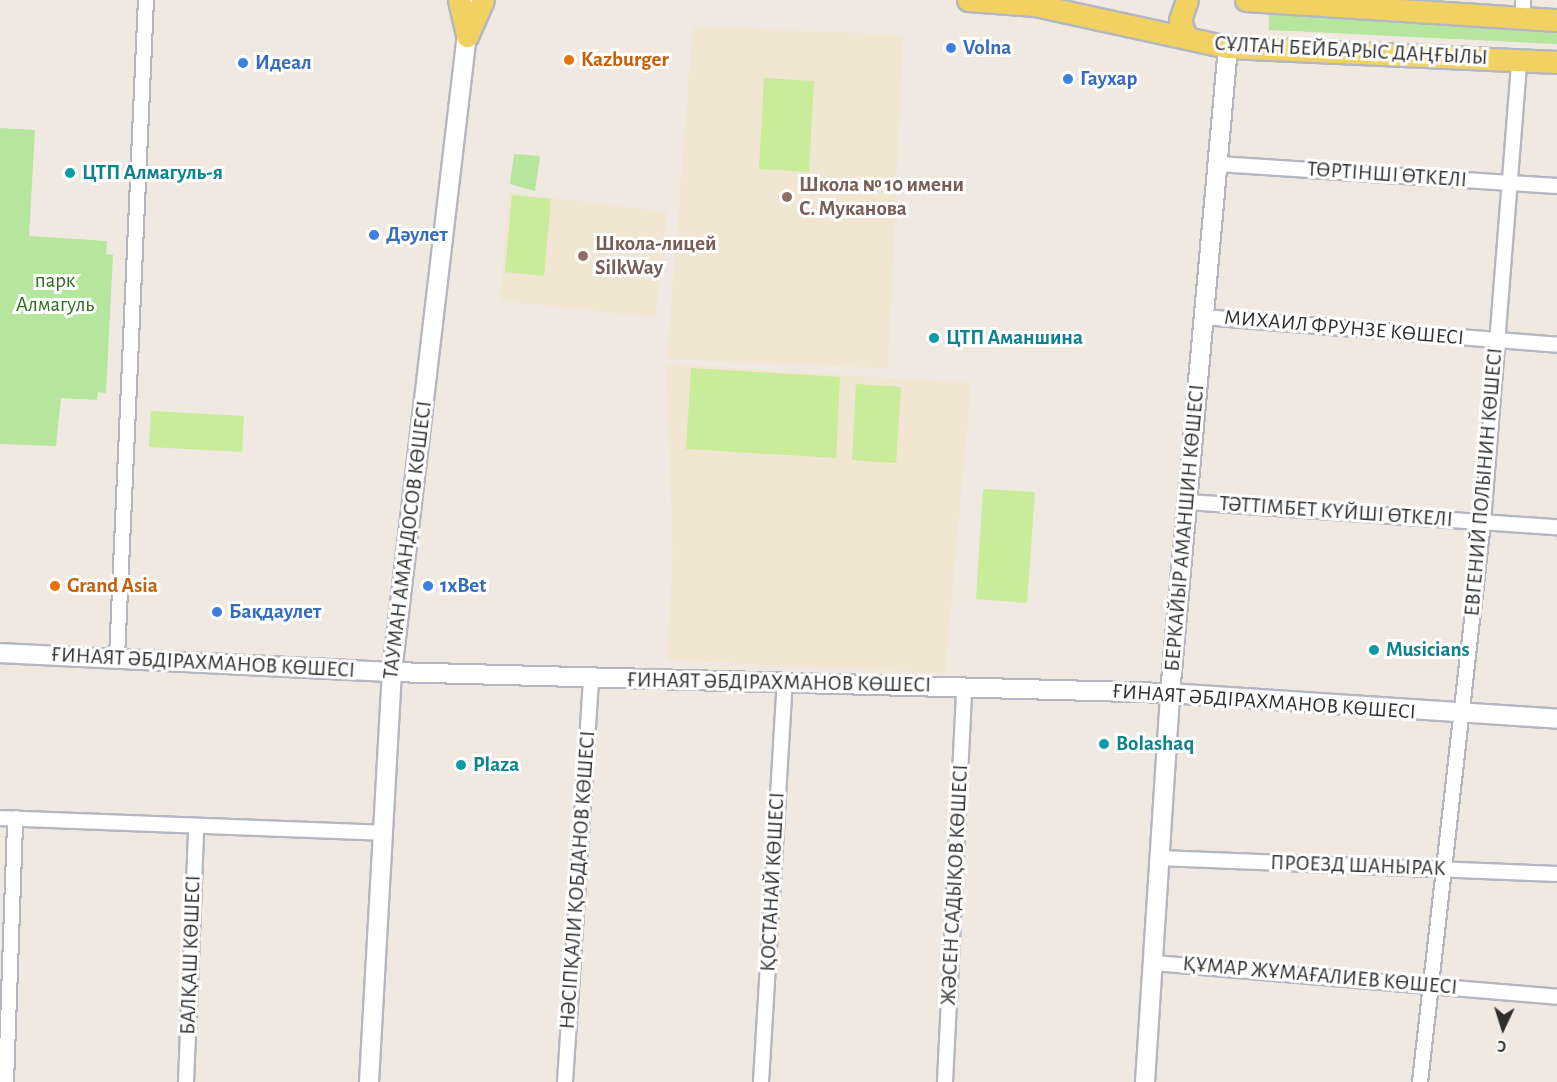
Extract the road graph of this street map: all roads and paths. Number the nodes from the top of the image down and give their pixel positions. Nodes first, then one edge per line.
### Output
1 (146, 0) edge
2 (459, 0) edge
3 (471, 0) edge
4 (483, 0) edge
5 (968, 0) edge
6 (1187, 0) edge
7 (1246, 0) edge
8 (1522, 9) edge
9 (1557, 20) edge
10 (467, 36) junction
11 (1186, 38) junction
12 (1228, 47) junction
13 (1519, 60) junction
14 (1557, 62) edge
15 (1217, 164) junction
16 (1509, 182) junction
17 (1557, 186) edge
18 (1204, 317) junction
19 (1497, 341) junction
20 (1557, 345) edge
21 (1187, 502) junction
22 (1483, 522) junction
23 (1557, 527) edge
24 (0, 654) edge
25 (117, 658) junction
26 (392, 672) junction
27 (591, 678) junction
28 (784, 682) junction
29 (964, 688) junction
30 (1170, 693) junction
31 (1461, 715) junction
32 (1557, 719) edge
33 (0, 818) edge
34 (15, 818) junction
35 (196, 828) junction
36 (382, 833) junction
37 (1160, 858) junction
38 (1444, 870) junction
39 (1557, 874) edge
40 (1155, 963) junction
41 (1431, 984) junction
42 (1557, 997) edge
43 (6, 1082) edge
44 (186, 1082) edge
45 (369, 1082) edge
46 (565, 1082) edge
47 (760, 1082) edge
48 (945, 1082) edge
49 (1145, 1082) edge
50 (1420, 1082) edge

1 - 25 street
2 - 10 main road
3 - 10 street, ТАУМАН АМАНДОСОВ КӨШЕСІ
4 - 10 main road
5 - 11 main road, СҰЛТАН БЕЙБАРЫС ДАҢҒЫЛЫ
6 - 11 main road
7 - 8 main road, СҰЛТАН БЕЙБАРЫС ДАҢҒЫЛЫ
8 - 9 main road, СҰЛТАН БЕЙБАРЫС ДАҢҒЫЛЫ
10 - 26 street, ТАУМАН АМАНДОСОВ КӨШЕСІ
11 - 12 main road, СҰЛТАН БЕЙБАРЫС ДАҢҒЫЛЫ
12 - 13 main road, СҰЛТАН БЕЙБАРЫС ДАҢҒЫЛЫ
12 - 15 street, БЕРКАЙЫР АМАНШИН КӨШЕСІ
13 - 14 main road, СҰЛТАН БЕЙБАРЫС ДАҢҒЫЛЫ
13 - 16 street, ЕВГЕНИЙ ПОЛЫНИН КӨШЕСІ
15 - 16 street, ТӨРТІНШІ ӨТКЕЛІ
15 - 18 street, БЕРКАЙЫР АМАНШИН КӨШЕСІ
16 - 17 street, ТӨРТІНШІ ӨТКЕЛІ
16 - 19 street, ЕВГЕНИЙ ПОЛЫНИН КӨШЕСІ
18 - 19 street, МИХАИЛ ФРУНЗЕ КӨШЕСІ
18 - 21 street, БЕРКАЙЫР АМАНШИН КӨШЕСІ
19 - 20 street, МИХАИЛ ФРУНЗЕ КӨШЕСІ
19 - 22 street, ЕВГЕНИЙ ПОЛЫНИН КӨШЕСІ
21 - 22 street, ТӘТТІМБЕТ КҮЙШІ ӨТКЕЛІ
21 - 30 street, БЕРКАЙЫР АМАНШИН КӨШЕСІ
22 - 23 street, ТӘТТІМБЕТ КҮЙШІ ӨТКЕЛІ
22 - 31 street, ЕВГЕНИЙ ПОЛЫНИН КӨШЕСІ
24 - 25 street, ҒИНАЯТ ӘБДІРАХМАНОВ КӨШЕСІ
25 - 26 street, ҒИНАЯТ ӘБДІРАХМАНОВ КӨШЕСІ
26 - 27 street, ҒИНАЯТ ӘБДІРАХМАНОВ КӨШЕСІ
26 - 36 street, ТАУМАН АМАНДОСОВ КӨШЕСІ
27 - 28 street, ҒИНАЯТ ӘБДІРАХМАНОВ КӨШЕСІ
27 - 46 street, НӘСІПҚАЛИ ҚОБДАНОВ КӨШЕСІ
28 - 29 street, ҒИНАЯТ ӘБДІРАХМАНОВ КӨШЕСІ
28 - 47 street, ҚОСТАНАЙ КӨШЕСІ
29 - 30 street, ҒИНАЯТ ӘБДІРАХМАНОВ КӨШЕСІ
29 - 48 street, ЖӘСЕН САДЫҚОВ КӨШЕСІ
30 - 31 street, ҒИНАЯТ ӘБДІРАХМАНОВ КӨШЕСІ
30 - 37 street, БЕРКАЙЫР АМАНШИН КӨШЕСІ
31 - 32 street, ҒИНАЯТ ӘБДІРАХМАНОВ КӨШЕСІ
31 - 38 street, ЕВГЕНИЙ ПОЛЫНИН КӨШЕСІ
33 - 34 street
34 - 35 street
34 - 43 street
35 - 36 street
35 - 44 street, БАЛҚАШ КӨШЕСІ
36 - 45 street, ТАУМАН АМАНДОСОВ КӨШЕСІ
37 - 38 street, ПРОЕЗД ШАНЫРАК
37 - 40 street, БЕРКАЙЫР АМАНШИН КӨШЕСІ
38 - 39 street, ПРОЕЗД ШАНЫРАК
38 - 41 street, ЕВГЕНИЙ ПОЛЫНИН КӨШЕСІ
40 - 41 street, ҚҰМАР ЖҰМАҒАЛИЕВ КӨШЕСІ
40 - 49 street, БЕРКАЙЫР АМАНШИН КӨШЕСІ
41 - 42 street, ҚҰМАР ЖҰМАҒАЛИЕВ КӨШЕСІ
41 - 50 street, ЕВГЕНИЙ ПОЛЫНИН КӨШЕСІ

